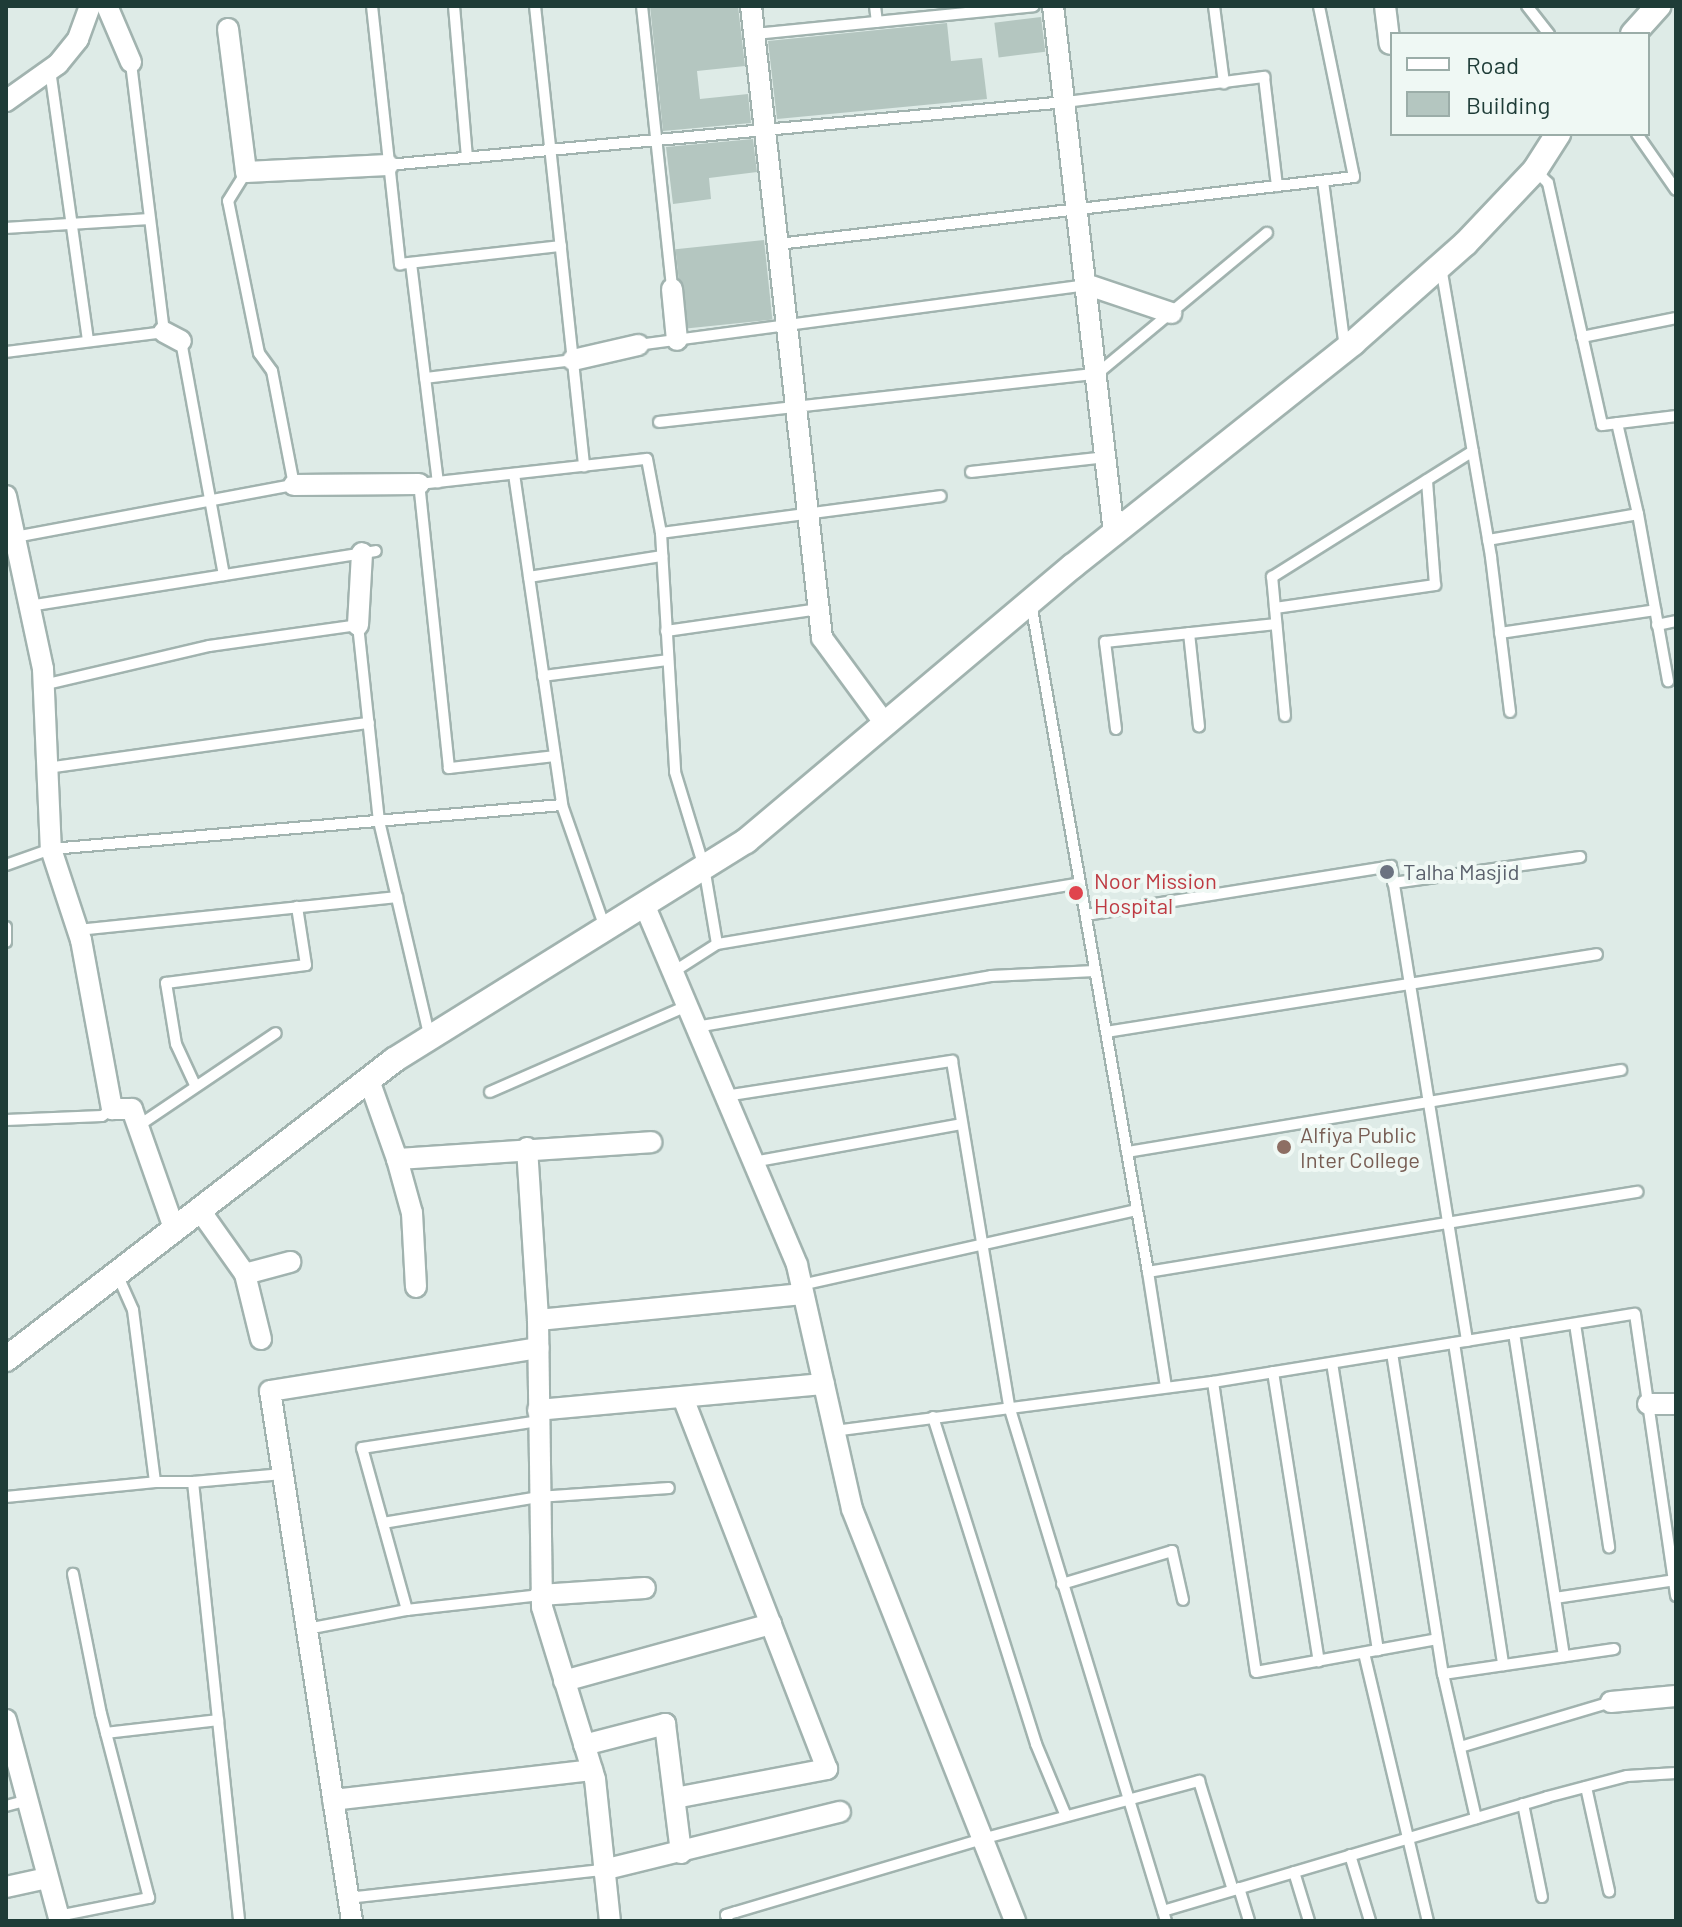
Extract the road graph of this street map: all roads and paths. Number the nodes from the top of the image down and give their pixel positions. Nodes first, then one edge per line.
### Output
1 (90, 6) edge
2 (107, 6) edge
3 (372, 6) edge
4 (454, 6) edge
5 (535, 6) edge
6 (642, 6) edge
7 (751, 6) edge
8 (875, 6) edge
9 (1034, 6) edge
10 (1053, 6) edge
11 (1214, 6) edge
12 (1319, 6) edge
13 (1385, 6) edge
14 (1527, 6) edge
15 (1658, 6) edge
16 (952, 10) edge
17 (877, 22) junction
18 (228, 29) dead end
19 (1547, 32) edge
20 (1635, 32) edge
21 (755, 34) junction
22 (1390, 44) edge
23 (131, 62) joint
24 (50, 70) junction
25 (1224, 83) junction
26 (6, 101) edge
27 (1066, 102) junction
28 (765, 126) junction
29 (1557, 136) edge
30 (1638, 136) edge
31 (656, 138) junction
32 (550, 149) junction
33 (467, 157) junction
34 (388, 165) junction
35 (1535, 170) junction
36 (246, 172) junction
37 (1323, 181) junction
38 (1277, 186) junction
39 (1676, 190) edge
40 (1079, 208) junction
41 (149, 219) junction
42 (72, 224) junction
43 (6, 228) edge
44 (1267, 233) dead end
45 (778, 244) junction
46 (561, 246) junction
47 (411, 263) junction
48 (1441, 266) junction
49 (1088, 285) junction
50 (672, 289) joint
51 (1171, 313) junction
52 (1676, 318) edge
53 (787, 326) junction
54 (172, 336) junction
55 (1582, 337) junction
56 (88, 340) junction
57 (677, 340) junction
58 (638, 345) joint
59 (1345, 350) junction
60 (6, 352) edge
61 (573, 360) junction
62 (1097, 374) junction
63 (425, 378) junction
64 (797, 406) junction
65 (1676, 416) edge
66 (659, 422) dead end
67 (1617, 423) junction
68 (1473, 451) junction
69 (1106, 457) junction
70 (584, 466) junction
71 (971, 472) dead end
72 (514, 474) junction
73 (1427, 480) junction
74 (428, 483) junction
75 (294, 485) junction
76 (6, 496) edge
77 (941, 496) dead end
78 (209, 501) junction
79 (808, 514) junction
80 (1638, 514) junction
81 (661, 533) junction
82 (1114, 533) junction
83 (15, 537) junction
84 (1488, 540) junction
85 (369, 552) joint
86 (662, 556) junction
87 (224, 575) junction
88 (529, 577) junction
89 (1031, 602) junction
90 (29, 606) junction
91 (1275, 608) junction
92 (819, 609) junction
93 (1655, 610) junction
94 (1676, 621) edge
95 (1276, 624) junction
96 (358, 625) junction
97 (1657, 625) junction
98 (666, 631) junction
99 (1189, 633) junction
100 (1500, 633) junction
101 (668, 660) junction
102 (543, 676) junction
103 (1668, 681) dead end
104 (43, 685) junction
105 (1510, 712) dead end
106 (1285, 716) dead end
107 (369, 723) junction
108 (886, 725) junction
109 (1199, 726) dead end
110 (1116, 729) dead end
111 (555, 756) junction
112 (47, 768) junction
113 (562, 805) junction
114 (379, 821) junction
115 (51, 849) junction
116 (1580, 857) dead end
117 (6, 865) edge
118 (704, 867) junction
119 (1080, 883) junction
120 (1393, 883) junction
121 (397, 897) junction
122 (644, 904) junction
123 (297, 907) junction
124 (1086, 915) junction
125 (6, 927) edge
126 (605, 928) junction
127 (78, 930) junction
128 (6, 942) edge
129 (717, 944) junction
130 (1597, 954) dead end
131 (1095, 971) junction
132 (673, 972) junction
133 (1409, 984) junction
134 (687, 1006) junction
135 (696, 1027) junction
136 (1106, 1032) junction
137 (276, 1033) dead end
138 (430, 1038) junction
139 (1621, 1070) dead end
140 (369, 1080) junction
141 (195, 1085) junction
142 (490, 1092) dead end
143 (725, 1096) junction
144 (1428, 1102) junction
145 (112, 1109) junction
146 (6, 1120) edge
147 (962, 1124) junction
148 (138, 1126) junction
149 (651, 1142) dead end
150 (527, 1148) junction
151 (1127, 1152) junction
152 (397, 1159) junction
153 (753, 1162) junction
154 (1637, 1192) dead end
155 (199, 1209) junction
156 (1137, 1210) junction
157 (1448, 1223) junction
158 (174, 1228) junction
159 (981, 1242) junction
160 (290, 1262) dead end
161 (116, 1272) junction
162 (1148, 1272) junction
163 (245, 1274) junction
164 (416, 1287) dead end
165 (802, 1290) junction
166 (538, 1320) junction
167 (1575, 1324) junction
168 (1514, 1333) junction
169 (261, 1339) dead end
170 (1467, 1341) junction
171 (1454, 1343) junction
172 (539, 1348) junction
173 (1392, 1353) junction
174 (6, 1359) edge
175 (1332, 1363) junction
176 (1273, 1372) junction
177 (1213, 1382) junction
178 (824, 1384) junction
179 (1166, 1387) junction
180 (683, 1397) junction
181 (1648, 1404) junction
182 (1676, 1404) edge
183 (1009, 1406) junction
184 (538, 1416) junction
185 (933, 1417) junction
186 (834, 1431) junction
187 (283, 1474) junction
188 (155, 1482) junction
189 (193, 1482) junction
190 (669, 1488) dead end
191 (6, 1497) edge
192 (538, 1497) junction
193 (383, 1523) junction
194 (1609, 1547) dead end
195 (73, 1574) dead end
196 (1675, 1581) edge
197 (1062, 1584) junction
198 (645, 1588) dead end
199 (540, 1595) junction
200 (1676, 1596) edge
201 (1555, 1598) junction
202 (1183, 1600) dead end
203 (407, 1610) junction
204 (771, 1624) junction
205 (307, 1629) junction
206 (1437, 1639) junction
207 (1614, 1649) dead end
208 (1378, 1650) junction
209 (1364, 1653) junction
210 (1564, 1656) junction
211 (1319, 1661) junction
212 (1503, 1665) junction
213 (1443, 1674) junction
214 (564, 1681) junction
215 (1676, 1696) edge
216 (1611, 1702) joint
217 (6, 1720) edge
218 (218, 1720) junction
219 (106, 1733) junction
220 (584, 1745) junction
221 (1460, 1747) junction
222 (592, 1770) junction
223 (1676, 1773) edge
224 (1586, 1787) junction
225 (675, 1798) junction
226 (1127, 1799) junction
227 (333, 1800) junction
228 (16, 1803) edge
229 (1523, 1804) junction
230 (840, 1812) dead end
231 (1066, 1816) junction
232 (1476, 1818) junction
233 (1407, 1838) junction
234 (982, 1839) junction
235 (681, 1853) junction
236 (1350, 1855) junction
237 (603, 1870) junction
238 (1294, 1872) junction
239 (47, 1878) junction
240 (6, 1887) edge
241 (1236, 1889) junction
242 (1609, 1891) dead end
243 (1542, 1897) dead end
244 (348, 1898) junction
245 (1164, 1916) edge
246 (59, 1918) edge
247 (239, 1921) edge
248 (352, 1921) edge
249 (610, 1921) edge
250 (728, 1921) edge
251 (1015, 1921) edge
252 (1249, 1921) edge
253 (1309, 1921) edge
254 (1370, 1921) edge
255 (1428, 1921) edge

1 - 24 street
2 - 23 street
3 - 34 lane
4 - 33 lane
5 - 32 lane
6 - 31 lane
7 - 21 street
8 - 17 lane
9 - 16 lane
10 - 27 street
11 - 25 lane
12 - 37 lane
13 - 22 street
14 - 19 lane
15 - 20 street
16 - 17 lane
17 - 21 lane
18 - 36 street
21 - 28 street
23 - 41 lane
24 - 26 street
24 - 42 lane
25 - 27 lane
25 - 38 lane
27 - 28 lane
27 - 40 street
28 - 31 lane
28 - 45 street
29 - 35 street
30 - 39 lane
31 - 32 lane
31 - 50 lane
32 - 33 lane
32 - 46 lane
33 - 34 lane
34 - 36 street
34 - 47 lane
35 - 48 street
35 - 55 lane
36 - 75 lane
37 - 38 lane
37 - 59 lane
38 - 40 lane
40 - 45 lane
40 - 49 street
41 - 42 lane
41 - 54 lane
42 - 43 lane
42 - 56 lane
44 - 51 lane
45 - 53 street
46 - 47 lane
46 - 61 lane
47 - 63 lane
48 - 59 street
48 - 68 lane
49 - 51 street
49 - 53 lane
49 - 62 street
50 - 57 street
51 - 62 lane
52 - 55 lane
53 - 57 lane
53 - 64 street
54 - 56 lane
54 - 78 lane
55 - 67 lane
56 - 60 lane
57 - 58 lane
58 - 61 street
59 - 82 street
61 - 63 lane
61 - 70 lane
62 - 64 lane
62 - 69 street
63 - 74 lane
64 - 66 lane
64 - 79 street
65 - 67 lane
67 - 80 lane
68 - 73 lane
68 - 84 lane
69 - 71 lane
69 - 82 street
70 - 72 lane
70 - 81 lane
72 - 74 lane
72 - 88 lane
73 - 91 lane
73 - 91 lane
74 - 75 street
74 - 111 lane
75 - 78 lane
76 - 83 street
77 - 79 lane
78 - 83 lane
78 - 87 lane
79 - 81 lane
79 - 92 street
80 - 84 lane
80 - 93 lane
81 - 86 lane
82 - 89 street
83 - 90 street
84 - 100 lane
85 - 87 lane
85 - 96 street
86 - 88 lane
86 - 98 lane
87 - 90 lane
88 - 102 lane
89 - 108 street
89 - 119 lane
90 - 104 street
91 - 95 lane
92 - 98 lane
92 - 108 street
93 - 97 lane
93 - 100 lane
94 - 97 lane
95 - 99 lane
95 - 106 lane
96 - 104 lane
96 - 107 lane
97 - 103 lane
98 - 101 lane
99 - 109 lane
99 - 110 lane
100 - 105 lane
101 - 102 lane
101 - 118 lane
102 - 111 lane
104 - 112 street
107 - 112 lane
107 - 114 lane
108 - 118 street
111 - 113 lane
112 - 115 street
113 - 114 lane
113 - 126 lane
114 - 115 lane
114 - 121 lane
115 - 117 lane
115 - 127 street
116 - 120 lane
118 - 122 street
118 - 129 lane
119 - 124 lane
119 - 129 lane
120 - 124 lane
120 - 133 lane
121 - 123 lane
121 - 138 lane
122 - 126 street
122 - 132 street
123 - 127 lane
123 - 141 lane
124 - 131 lane
125 - 128 lane
126 - 138 street
127 - 145 street
129 - 132 lane
130 - 133 lane
131 - 135 lane
131 - 136 lane
132 - 134 street
133 - 136 lane
133 - 144 lane
134 - 135 street
134 - 142 lane
135 - 143 street
136 - 151 lane
137 - 141 lane
138 - 140 street
139 - 144 lane
140 - 152 street
140 - 155 street
141 - 148 lane
143 - 147 lane
143 - 153 street
144 - 151 lane
144 - 157 lane
145 - 146 lane
145 - 148 street
147 - 153 lane
147 - 159 lane
148 - 158 street
149 - 150 street
150 - 152 street
150 - 166 street
151 - 156 lane
152 - 164 street
153 - 165 street
154 - 157 lane
155 - 158 street
155 - 163 street
156 - 159 lane
156 - 162 lane
157 - 162 lane
157 - 170 lane
158 - 161 street
159 - 165 lane
159 - 183 lane
160 - 163 street
161 - 174 street
161 - 188 lane
162 - 179 lane
163 - 169 street
165 - 166 street
165 - 178 street
166 - 172 street
167 - 168 lane
167 - 181 lane
167 - 194 lane
168 - 170 lane
168 - 201 lane
170 - 171 lane
171 - 173 lane
171 - 212 lane
172 - 184 street
172 - 187 street
173 - 175 lane
173 - 206 lane
175 - 176 lane
175 - 208 lane
176 - 177 lane
176 - 211 lane
177 - 179 lane
177 - 211 lane
178 - 180 street
178 - 186 street
179 - 183 lane
180 - 184 street
180 - 204 street
181 - 182 street
181 - 196 lane
183 - 185 lane
183 - 197 lane
184 - 192 street
184 - 193 lane
185 - 186 lane
185 - 231 lane
186 - 234 street
187 - 189 lane
187 - 205 street
188 - 189 lane
188 - 191 lane
189 - 218 lane
190 - 192 lane
192 - 193 lane
192 - 199 street
193 - 203 lane
195 - 219 lane
196 - 200 lane
196 - 201 lane
197 - 202 lane
197 - 226 lane
198 - 199 street
199 - 203 lane
199 - 214 street
201 - 210 lane
203 - 205 lane
204 - 214 street
204 - 225 street
205 - 227 street
206 - 208 lane
206 - 213 lane
207 - 210 lane
208 - 209 lane
209 - 211 lane
209 - 233 lane
210 - 212 lane
212 - 213 lane
213 - 221 lane
214 - 220 street
215 - 216 street
216 - 221 lane
217 - 228 street
218 - 219 lane
218 - 247 lane
219 - 246 lane
220 - 222 street
220 - 225 street
221 - 232 lane
222 - 227 street
222 - 237 street
223 - 224 lane
224 - 229 lane
224 - 242 lane
225 - 235 street
226 - 231 lane
226 - 241 lane
226 - 245 lane
227 - 244 street
228 - 239 street
229 - 232 lane
229 - 243 lane
230 - 235 street
231 - 234 lane
232 - 233 lane
233 - 236 lane
233 - 255 lane
234 - 250 lane
234 - 251 street
235 - 237 street
236 - 238 lane
236 - 254 lane
237 - 244 lane
237 - 249 street
238 - 241 lane
238 - 253 lane
239 - 240 street
239 - 246 street
241 - 245 lane
241 - 252 lane
244 - 248 street

